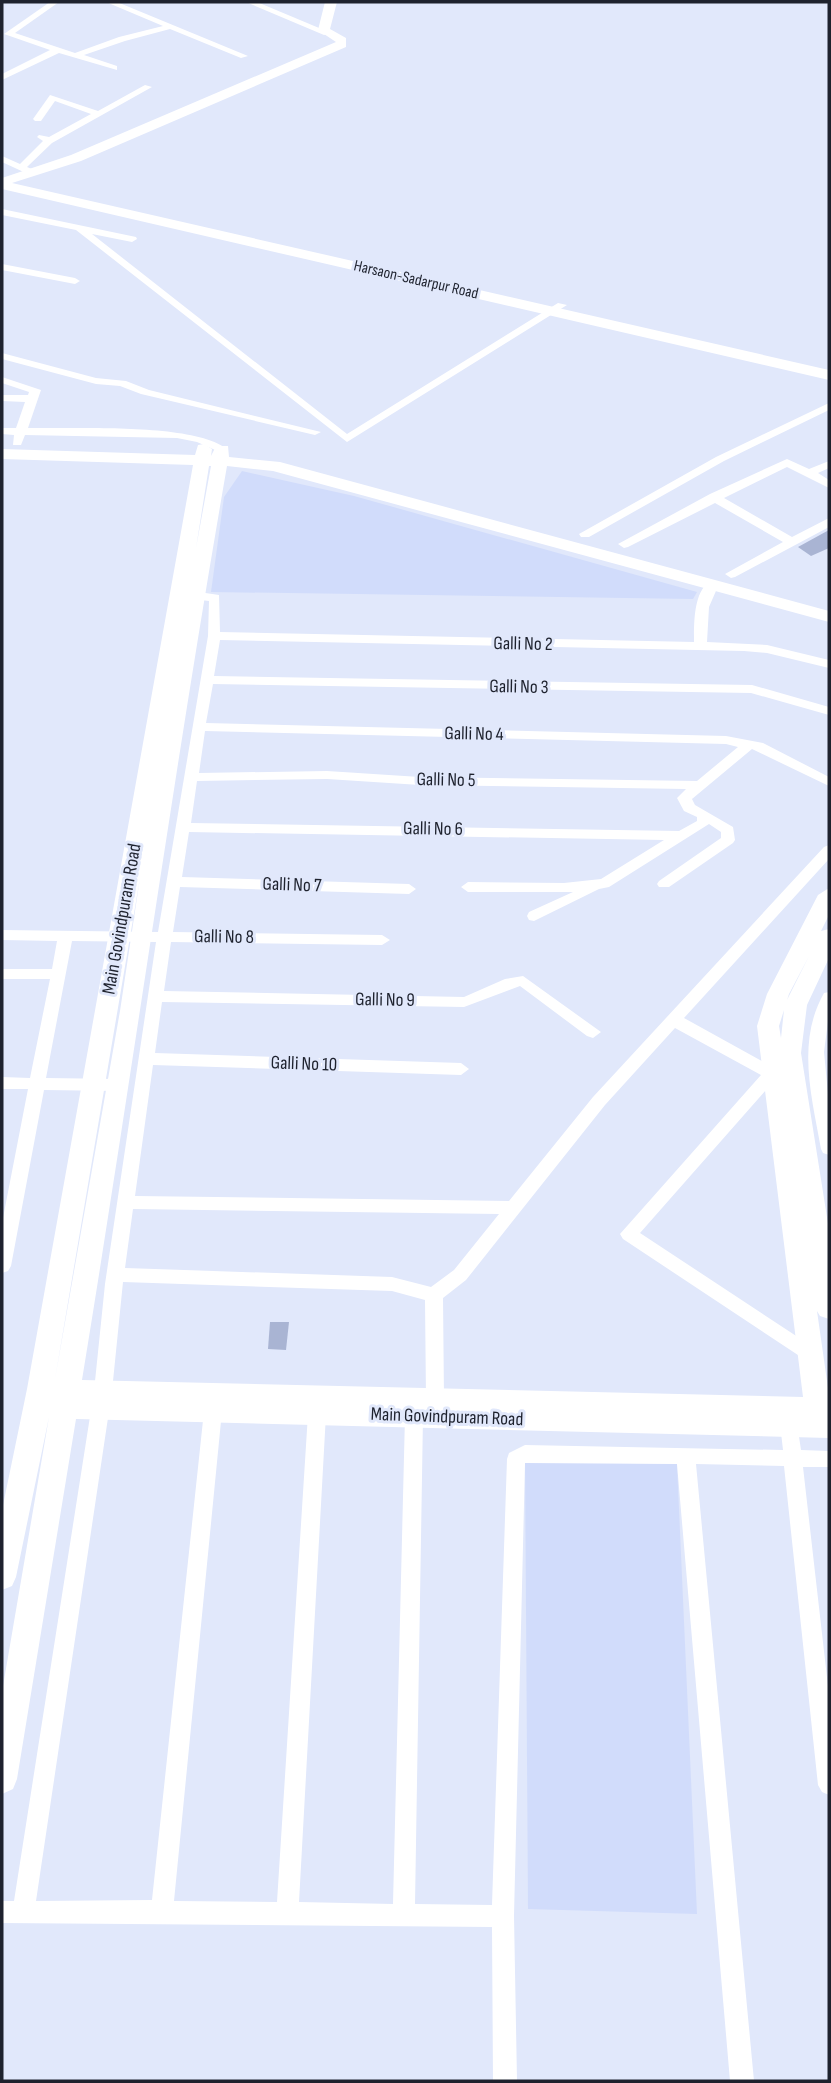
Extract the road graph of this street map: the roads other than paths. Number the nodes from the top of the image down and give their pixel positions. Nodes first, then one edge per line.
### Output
1 (55, 2) edge
2 (110, 2) edge
3 (250, 2) edge
4 (331, 2) edge
5 (173, 26) junction
6 (5, 32) edge
7 (327, 33) junction
8 (56, 51) junction
9 (74, 56) junction
10 (244, 56) dead end
11 (114, 68) dead end
12 (2, 78) edge
13 (148, 87) dead end
14 (98, 109) junction
15 (85, 111) junction
16 (38, 119) dead end
17 (49, 141) junction
18 (2, 159) edge
19 (27, 170) junction
20 (2, 183) edge
21 (2, 212) edge
22 (79, 228) junction
23 (132, 239) dead end
24 (2, 267) edge
25 (75, 281) dead end
26 (557, 308) junction
27 (2, 356) edge
28 (829, 364) edge
29 (829, 375) edge
30 (2, 380) edge
31 (2, 398) edge
32 (33, 399) junction
33 (829, 406) edge
34 (2, 431) edge
35 (315, 432) dead end
36 (13, 439) edge
37 (2, 454) edge
38 (212, 455) junction
39 (829, 464) edge
40 (809, 473) junction
41 (829, 485) edge
42 (714, 497) junction
43 (829, 522) edge
44 (585, 534) junction
45 (791, 541) junction
46 (624, 544) junction
47 (731, 574) junction
48 (713, 584) junction
49 (188, 594) junction
50 (829, 603) edge
51 (829, 617) edge
52 (214, 636) junction
53 (701, 647) junction
54 (829, 664) edge
55 (206, 680) junction
56 (829, 710) edge
57 (198, 727) junction
58 (750, 744) junction
59 (793, 764) junction
60 (829, 772) edge
61 (191, 777) junction
62 (829, 782) edge
63 (701, 785) junction
64 (705, 815) junction
65 (184, 827) junction
66 (683, 836) junction
67 (829, 850) edge
68 (813, 868) junction
69 (829, 874) edge
70 (175, 882) junction
71 (604, 884) junction
72 (664, 884) dead end
73 (468, 887) dead end
74 (409, 889) dead end
75 (829, 895) edge
76 (534, 916) dead end
77 (2, 934) edge
78 (829, 936) edge
79 (65, 939) junction
80 (137, 940) junction
81 (382, 940) dead end
82 (2, 945) edge
83 (2, 974) edge
84 (58, 974) junction
85 (155, 996) junction
86 (829, 997) edge
87 (674, 1020) junction
88 (593, 1032) dead end
89 (147, 1059) junction
90 (461, 1069) dead end
91 (772, 1074) junction
92 (2, 1083) edge
93 (38, 1084) junction
94 (93, 1085) junction
95 (118, 1085) junction
96 (829, 1149) edge
97 (126, 1202) junction
98 (513, 1208) junction
99 (2, 1266) edge
100 (116, 1275) junction
101 (433, 1295) junction
102 (829, 1309) edge
103 (810, 1354) junction
104 (38, 1398) junction
105 (67, 1399) junction
106 (435, 1399) junction
107 (102, 1400) junction
108 (213, 1411) junction
109 (317, 1414) junction
110 (414, 1416) junction
111 (788, 1417) junction
112 (824, 1418) edge
113 (686, 1455) junction
114 (792, 1459) junction
115 (829, 1459) edge
116 (2, 1577) edge
117 (2, 1779) edge
118 (829, 1785) edge
119 (162, 1911) junction
120 (12, 1912) edge
121 (287, 1912) junction
122 (404, 1915) junction
123 (503, 1916) junction
124 (505, 2081) edge
125 (743, 2081) edge

1 - 6 street
2 - 5 street
3 - 7 street
4 - 7 street
5 - 9 street
5 - 10 street
6 - 8 street
7 - 19 street
8 - 9 street
8 - 12 street
9 - 11 street
13 - 14 street
14 - 15 street
14 - 17 street
15 - 16 street
15 - 17 street
17 - 19 street
18 - 19 street
19 - 20 street
20 - 26 street, Harsaon-Sadarpur Road
21 - 22 street
22 - 23 street
22 - 26 street
24 - 25 street
26 - 28 street, Harsaon-Sadarpur Road
26 - 29 street, Harsaon-Sadarpur Road
27 - 35 street
30 - 32 street
31 - 32 street
32 - 36 street
33 - 44 street
34 - 36 street
36 - 38 street
37 - 38 street
38 - 44 street
38 - 48 street
38 - 49 street, Main Govindpuram Road
39 - 40 street
40 - 41 street
40 - 42 street
42 - 45 street
42 - 46 street
43 - 45 street
44 - 46 street
45 - 47 street
46 - 47 street
47 - 50 street
48 - 51 street
48 - 53 street
49 - 52 street
49 - 80 street, Main Govindpuram Road
52 - 53 street, Galli No 2
52 - 55 street
53 - 54 street, Galli No 2
55 - 56 street, Galli No 3
55 - 57 street
57 - 58 street, Galli No 4
57 - 61 street
58 - 59 street, Galli No 4
58 - 63 street
59 - 60 street
59 - 62 street
61 - 63 street, Galli No 5
61 - 65 street
63 - 64 street
64 - 66 street
64 - 72 street
65 - 66 street, Galli No 6
65 - 70 street
66 - 71 street
67 - 68 street
68 - 69 street
68 - 87 street
70 - 74 street, Galli No 7
70 - 80 street
71 - 73 street
71 - 76 street
75 - 91 street
77 - 79 street
78 - 102 street
79 - 80 street, Galli No 8
79 - 82 street
79 - 84 street
80 - 81 street, Galli No 8
80 - 85 street
80 - 94 street, Main Govindpuram Road
80 - 95 street, Main Govindpuram Road
83 - 84 street
84 - 93 street
85 - 88 street, Galli No 9
85 - 89 street
86 - 96 street
87 - 91 street
87 - 98 street
89 - 90 street, Galli No 10
89 - 97 street
91 - 103 street
91 - 103 street
92 - 93 street
93 - 94 street
93 - 99 street
94 - 95 street
94 - 104 street, Main Govindpuram Road
95 - 105 street, Main Govindpuram Road
97 - 98 street
97 - 100 street
98 - 101 street
100 - 101 street
100 - 107 street
101 - 106 street
103 - 112 street
104 - 105 street, Main Govindpuram Road
104 - 116 street, Main Govindpuram Road
105 - 107 street, Main Govindpuram Road
105 - 117 street, Main Govindpuram Road
106 - 107 street, Main Govindpuram Road
106 - 111 street, Main Govindpuram Road
107 - 108 street, Main Govindpuram Road
107 - 120 street
108 - 109 street, Main Govindpuram Road
108 - 119 street
109 - 110 street, Main Govindpuram Road
109 - 121 street
110 - 111 street, Main Govindpuram Road
110 - 122 street
111 - 112 street, Main Govindpuram Road
111 - 114 street
113 - 114 street
113 - 123 street
113 - 125 street
114 - 115 street
114 - 118 street
119 - 120 street
119 - 121 street
121 - 122 street
122 - 123 street
123 - 124 street

